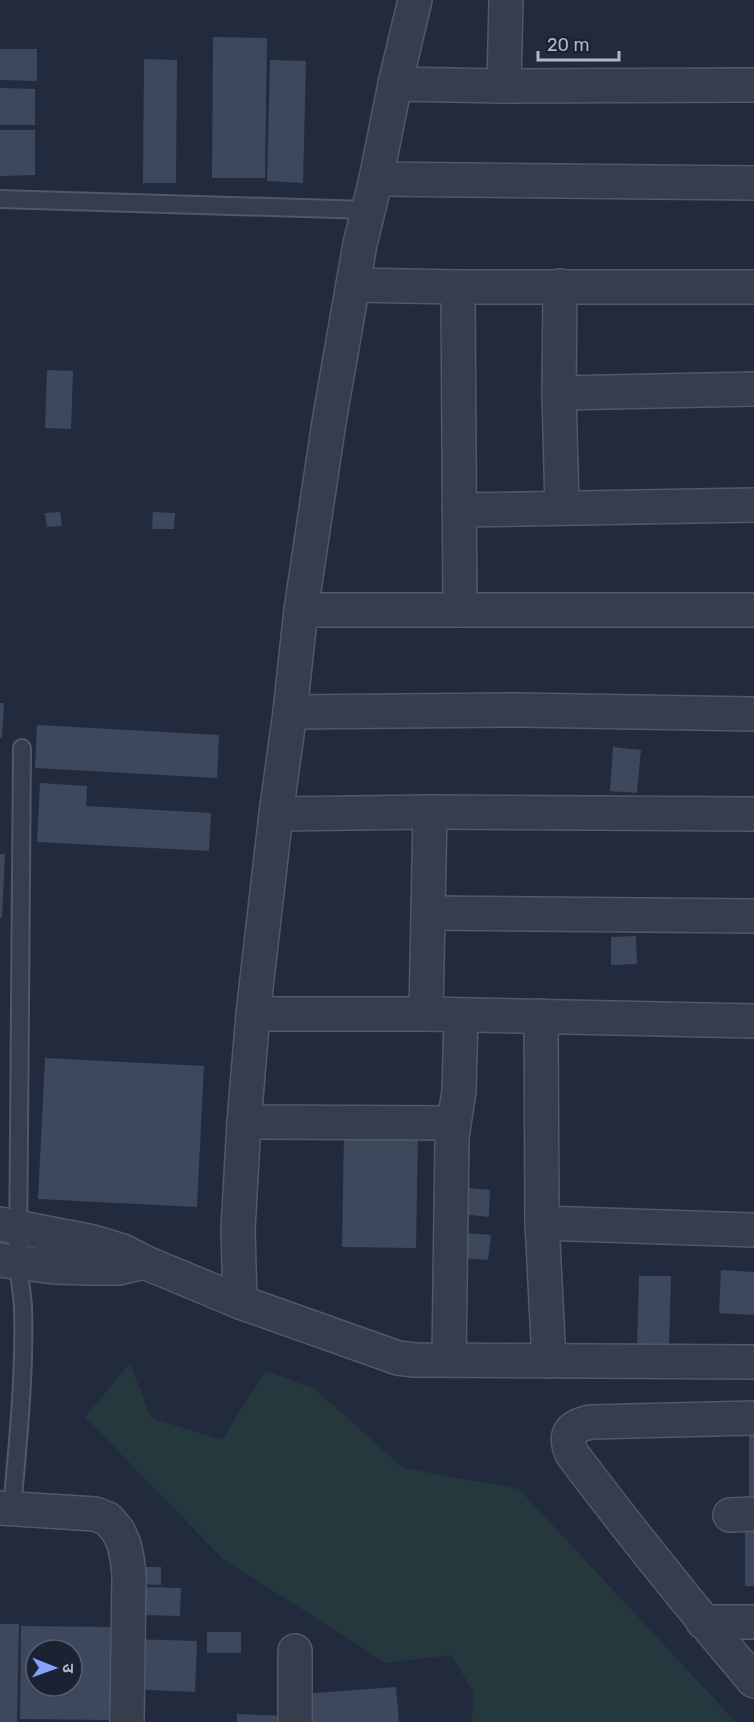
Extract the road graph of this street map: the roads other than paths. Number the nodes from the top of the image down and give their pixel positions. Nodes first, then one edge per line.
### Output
1 (415, 0) edge
2 (506, 0) edge
3 (394, 84) junction
4 (754, 85) edge
5 (504, 87) junction
6 (754, 183) edge
7 (372, 195) junction
8 (0, 199) edge
9 (353, 285) junction
10 (560, 286) junction
11 (458, 287) junction
12 (754, 287) edge
13 (754, 388) edge
14 (559, 393) junction
15 (754, 505) edge
16 (562, 507) junction
17 (459, 510) junction
18 (301, 610) junction
19 (459, 610) junction
20 (754, 610) edge
21 (290, 712) junction
22 (754, 714) edge
23 (22, 748) dead end
24 (430, 812) junction
25 (276, 814) junction
26 (754, 814) edge
27 (428, 913) junction
28 (754, 916) edge
29 (253, 1014) junction
30 (426, 1014) junction
31 (461, 1015) junction
32 (541, 1016) junction
33 (754, 1021) edge
34 (244, 1122) junction
35 (453, 1123) junction
36 (542, 1223) junction
37 (9, 1225) edge
38 (754, 1230) edge
39 (9, 1261) edge
40 (144, 1262) junction
41 (240, 1302) junction
42 (449, 1359) junction
43 (549, 1361) junction
44 (754, 1362) edge
45 (754, 1418) edge
46 (6, 1508) edge
47 (704, 1622) junction
48 (754, 1622) edge
49 (295, 1651) dead end
50 (754, 1681) edge
51 (127, 1722) edge
52 (295, 1722) edge

1 - 3 street
2 - 5 street
3 - 5 street
3 - 7 street
4 - 5 street
6 - 7 street
7 - 8 lane
7 - 9 street
9 - 11 street
9 - 18 street
10 - 11 street
10 - 12 street
10 - 14 street
11 - 17 street
13 - 14 street
14 - 16 street
15 - 16 street
16 - 17 street
17 - 19 street
18 - 19 street
18 - 21 street
19 - 20 street
21 - 22 street
21 - 25 street
23 - 37 lane
24 - 25 street
24 - 26 street
24 - 27 street
25 - 29 street
27 - 28 street
27 - 30 street
29 - 30 street
29 - 34 street
30 - 31 street
31 - 32 street
31 - 35 street
32 - 33 street
32 - 36 street
34 - 35 street
34 - 41 street
35 - 42 street
36 - 38 street
36 - 43 street
37 - 39 lane
37 - 40 street
39 - 40 street
39 - 46 lane
40 - 41 street
41 - 42 street
42 - 43 street
43 - 44 street
45 - 47 street
46 - 51 street
47 - 48 street
47 - 50 street
49 - 52 street

